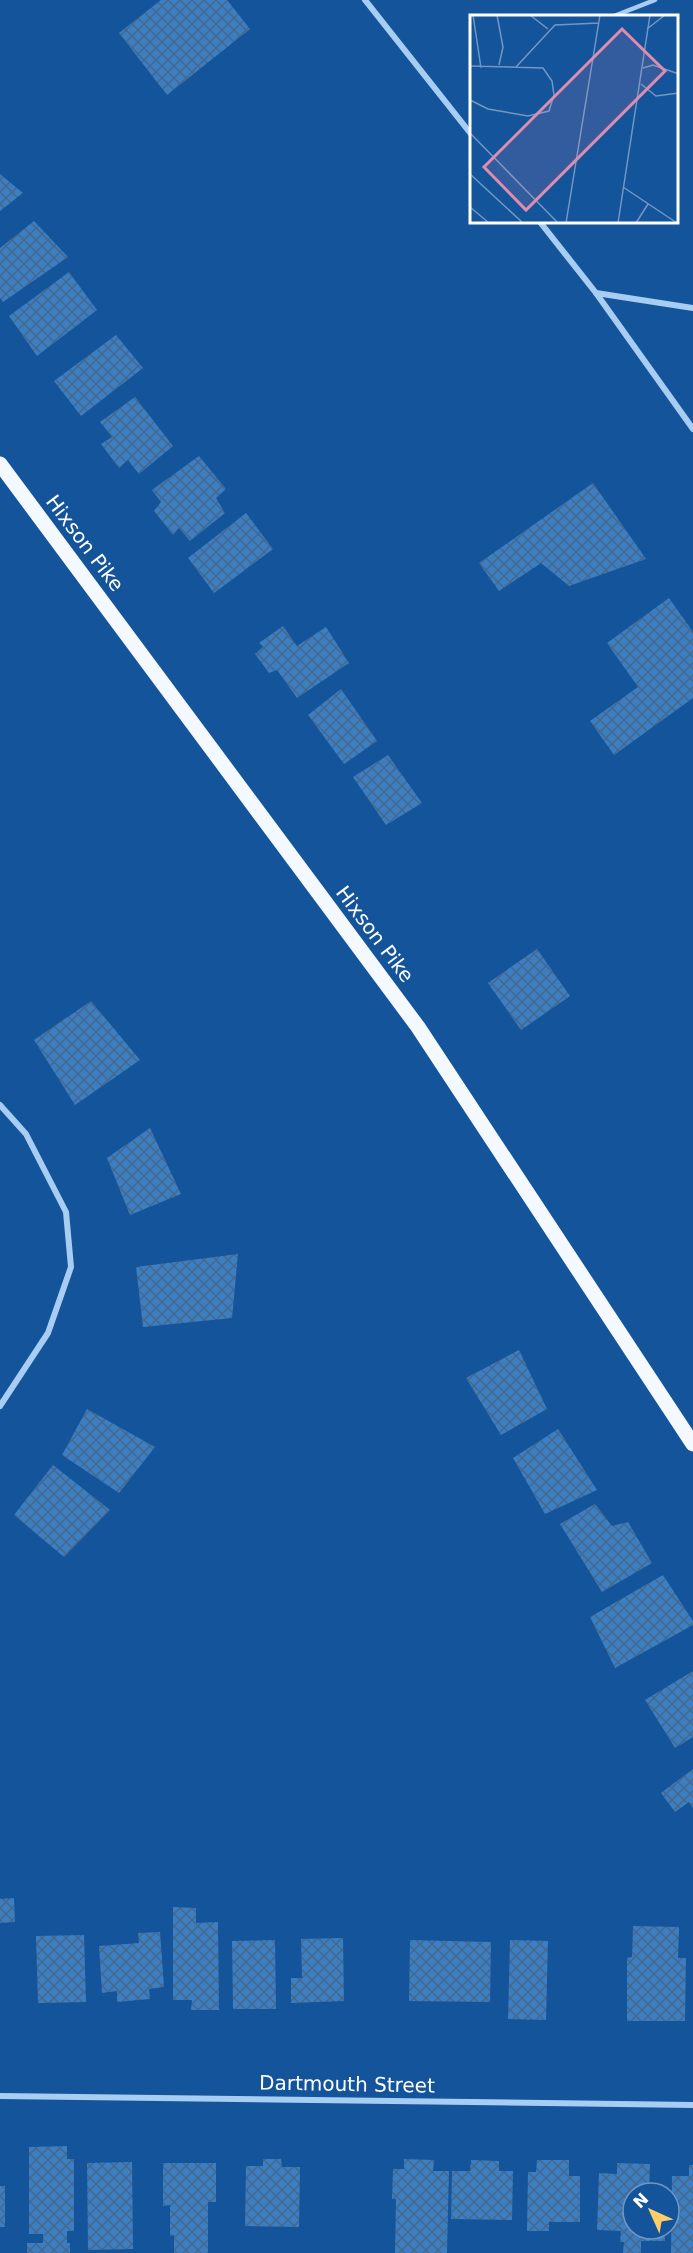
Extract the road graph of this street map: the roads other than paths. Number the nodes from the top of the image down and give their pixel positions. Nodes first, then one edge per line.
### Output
1 (365, 0) edge
2 (655, 0) edge
3 (617, 15) edge
4 (470, 133) edge
5 (542, 224) edge
6 (596, 293) junction
7 (693, 308) edge
8 (693, 429) edge
9 (0, 464) edge
10 (0, 1105) edge
11 (0, 1406) edge
12 (693, 1444) edge
13 (0, 2096) edge
14 (693, 2105) edge

1 - 4 street
2 - 3 lane
5 - 6 street
6 - 7 street
6 - 8 street
9 - 12 main road, Hixson Pike
10 - 11 street
13 - 14 street, Dartmouth Street

